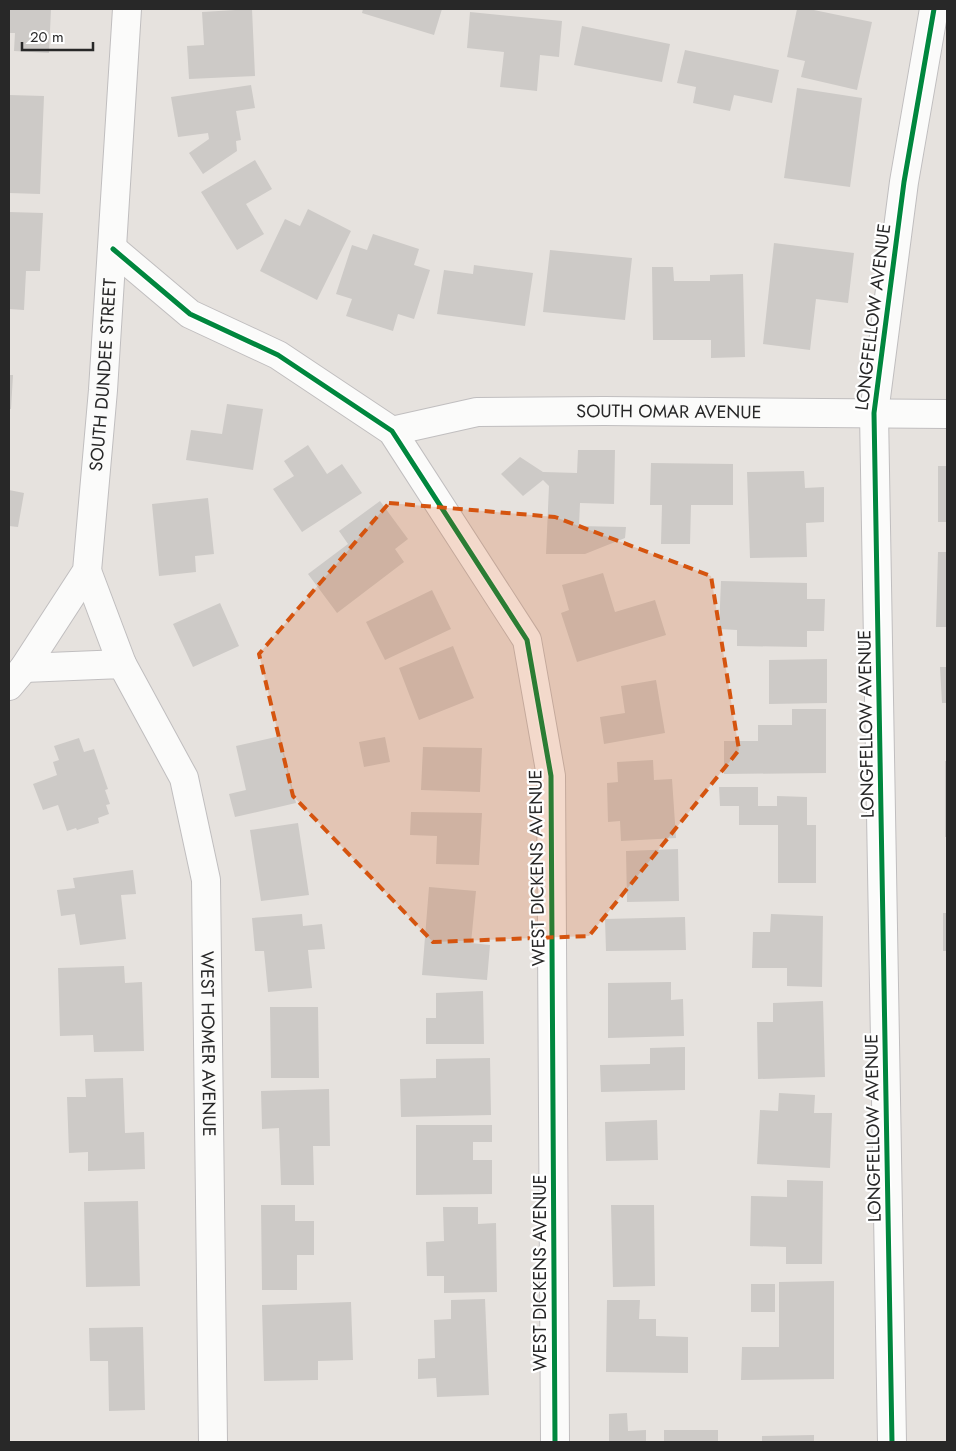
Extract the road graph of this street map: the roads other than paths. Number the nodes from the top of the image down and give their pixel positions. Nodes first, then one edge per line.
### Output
1 (127, 9) edge
2 (934, 9) edge
3 (113, 249) junction
4 (874, 413) junction
5 (947, 414) edge
6 (392, 431) junction
7 (87, 571) junction
8 (122, 664) junction
9 (16, 677) edge
10 (212, 1442) edge
11 (554, 1442) edge
12 (892, 1442) edge

1 - 3 street, SOUTH DUNDEE STREET
2 - 4 street, LONGFELLOW AVENUE
3 - 6 street, WEST DICKENS AVENUE
3 - 7 street, SOUTH DUNDEE STREET
4 - 5 street, SOUTH OMAR AVENUE
4 - 6 street, SOUTH OMAR AVENUE
4 - 12 street, LONGFELLOW AVENUE
6 - 11 street, WEST DICKENS AVENUE
7 - 8 street, WEST HOMER AVENUE
7 - 9 street, SOUTH DUNDEE STREET
8 - 9 street
8 - 10 street, WEST HOMER AVENUE

